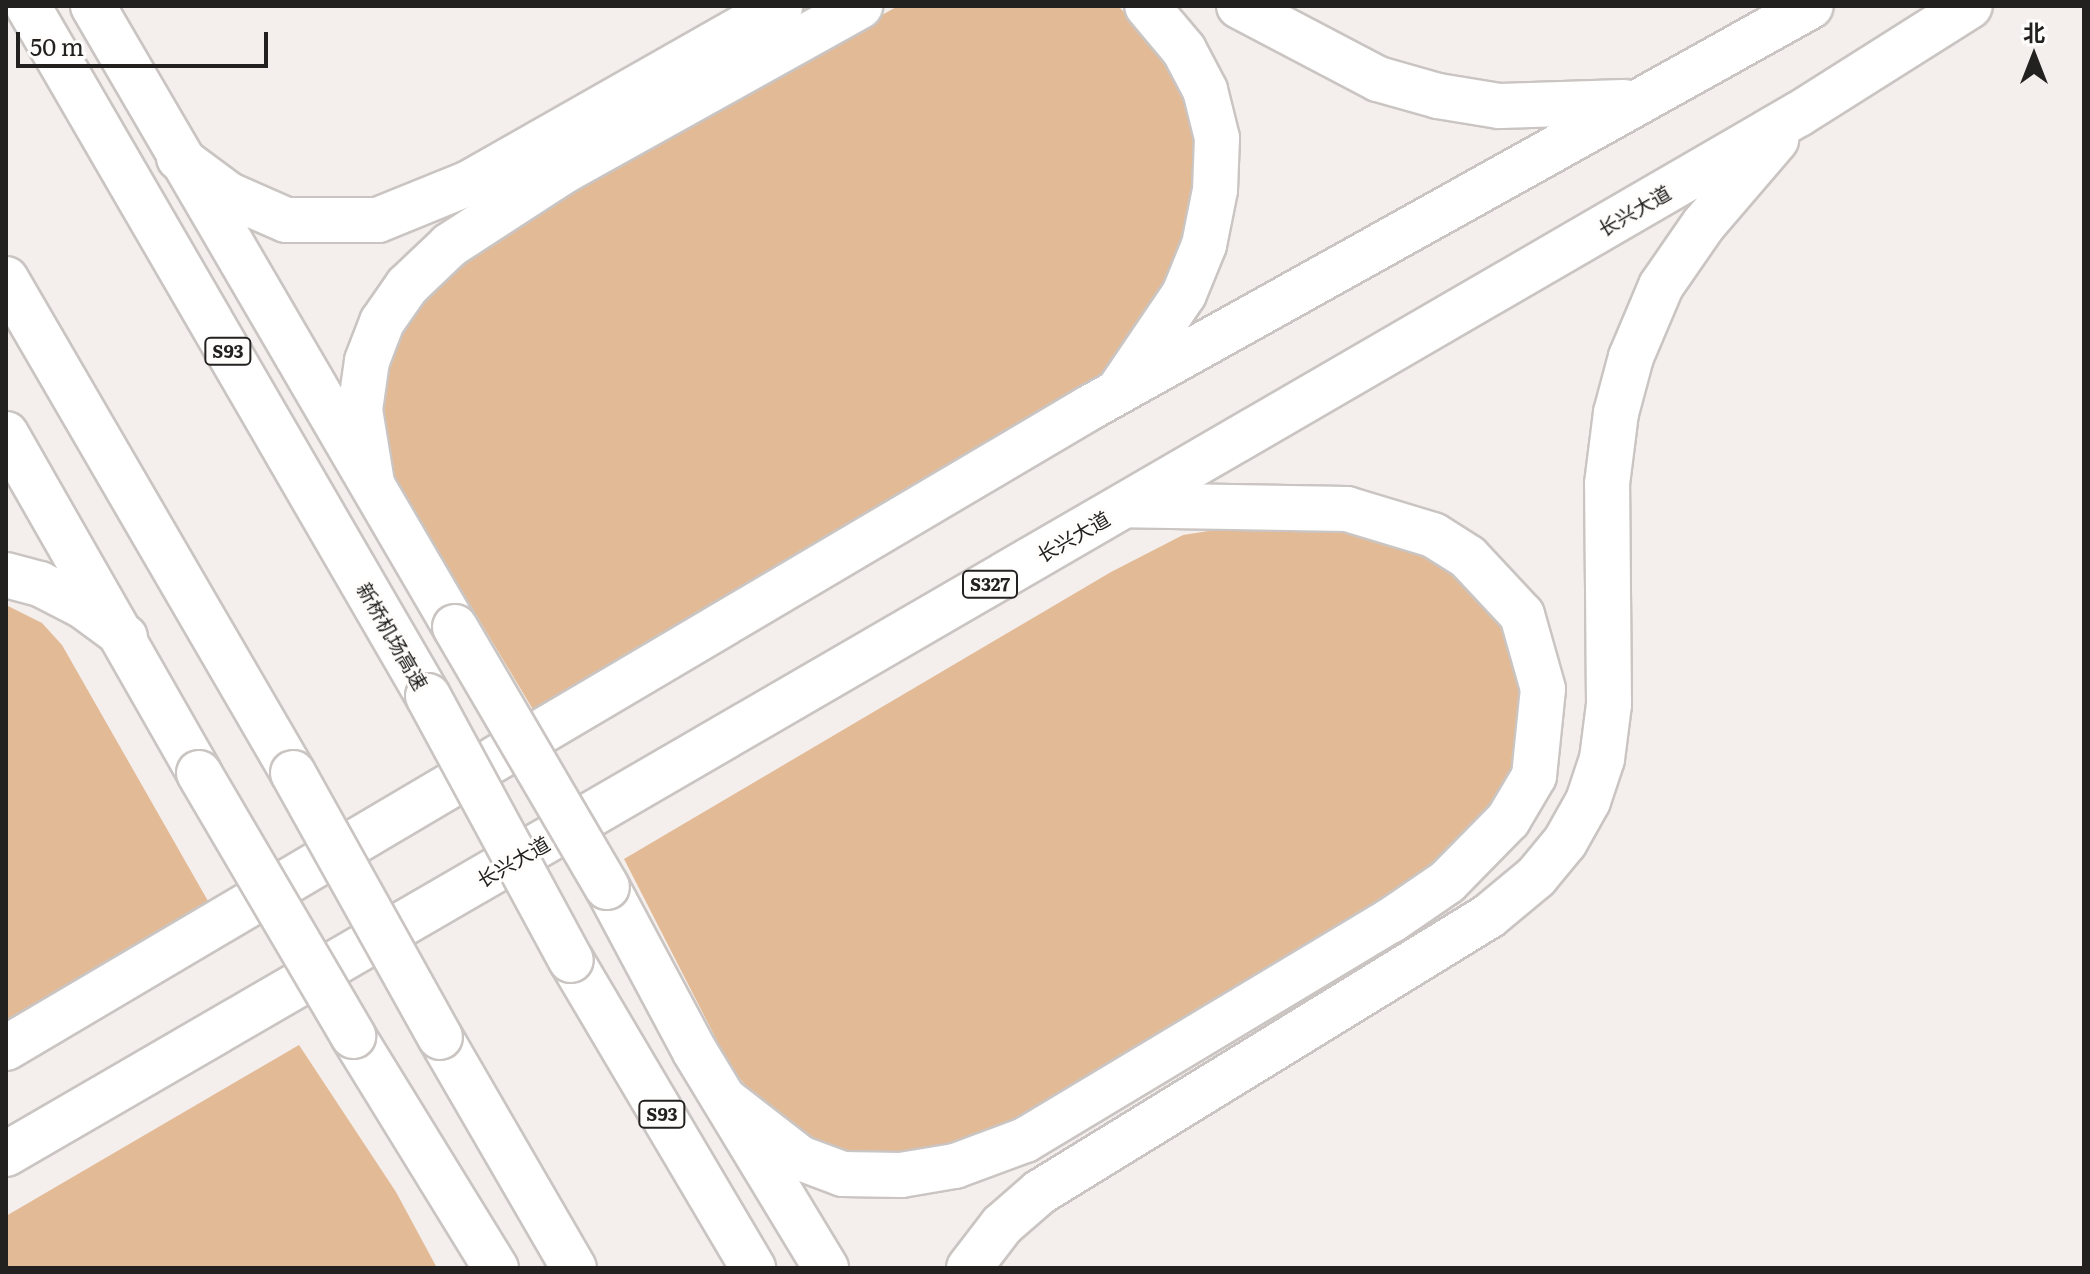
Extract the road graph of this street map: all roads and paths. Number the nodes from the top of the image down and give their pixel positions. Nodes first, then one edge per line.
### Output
1 (28, 6) edge
2 (93, 6) edge
3 (780, 6) edge
4 (860, 6) edge
5 (1147, 6) edge
6 (1239, 6) edge
7 (1811, 6) edge
8 (1970, 6) edge
9 (1640, 101) junction
10 (1799, 114) junction
11 (179, 158) junction
12 (6, 279) edge
13 (1117, 392) junction
14 (6, 434) edge
15 (372, 483) junction
16 (1126, 505) junction
17 (6, 575) edge
18 (125, 637) junction
19 (6, 1048) edge
20 (724, 1099) junction
21 (421, 1150) junction
22 (6, 1154) edge
23 (473, 1268) edge
24 (496, 1268) edge
25 (574, 1268) edge
26 (753, 1268) edge
27 (826, 1268) edge
28 (969, 1268) edge

1 - 26 main road, 新桥机场高速 / S93, bridge
2 - 11 main road
3 - 11 main road
4 - 15 main road
5 - 13 main road
6 - 9 main road
7 - 9 main road
8 - 10 main road, 长兴大道 / S327
9 - 13 main road
10 - 16 main road, 长兴大道 / S327
10 - 28 main road
11 - 15 main road
12 - 25 main road, bridge
13 - 19 main road
14 - 18 main road
15 - 20 main road, bridge
16 - 20 main road
16 - 22 main road, 长兴大道 / S327
17 - 18 main road
18 - 21 main road, bridge
20 - 27 main road
21 - 23 main road
21 - 24 main road

